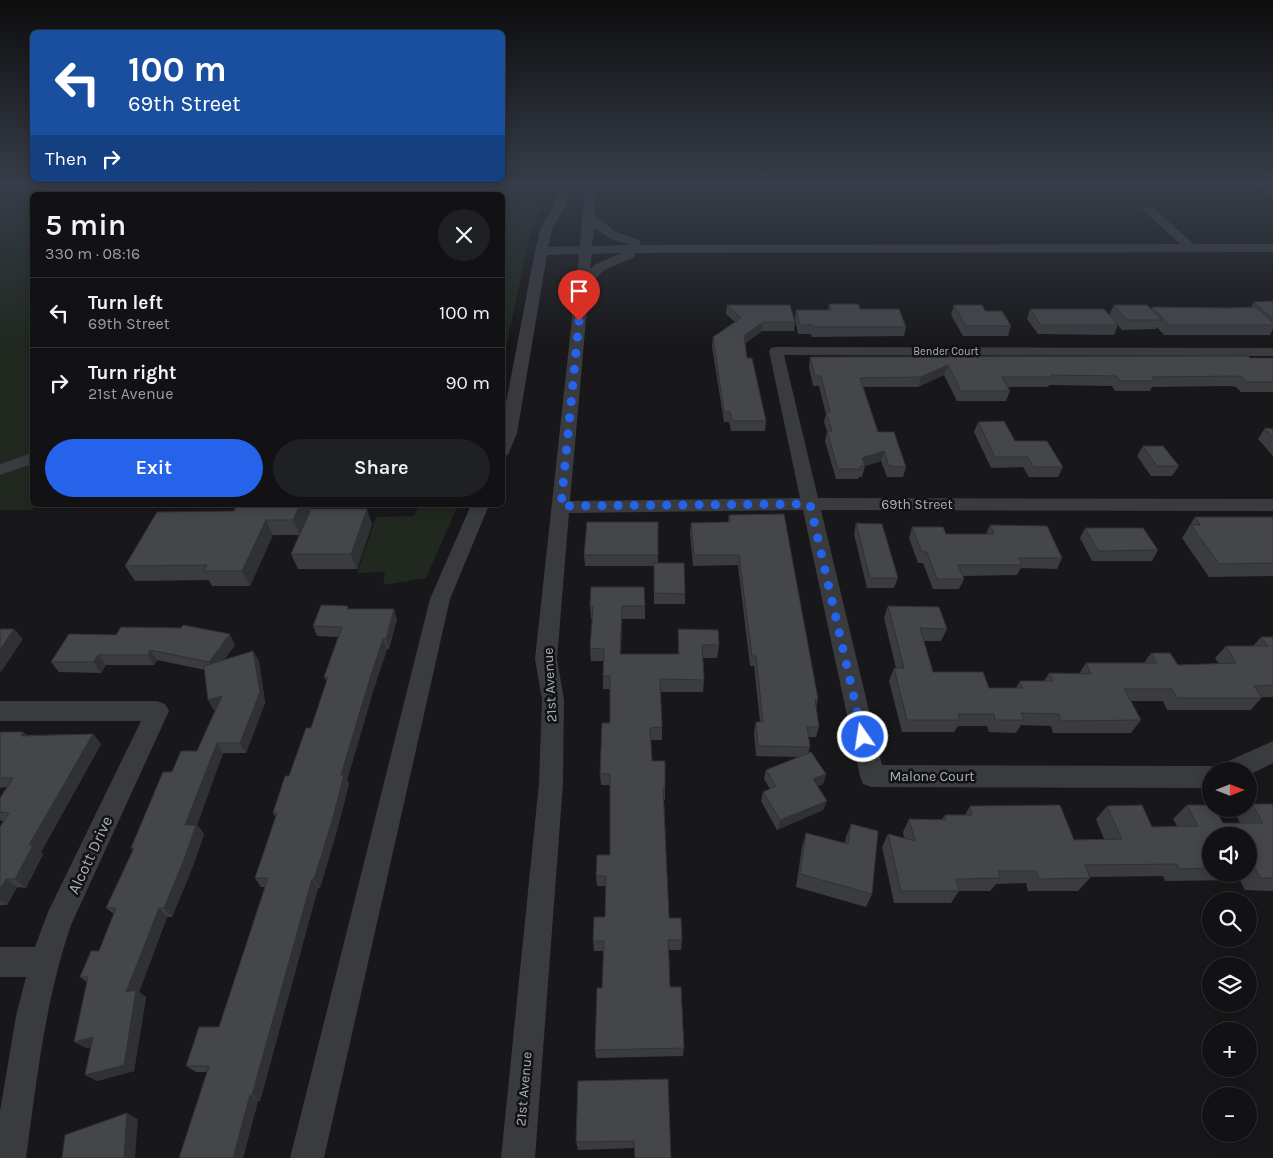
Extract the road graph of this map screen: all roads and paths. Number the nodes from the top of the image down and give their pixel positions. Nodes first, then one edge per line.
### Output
1 (545, 237) edge
2 (587, 237) edge
3 (615, 237) edge
4 (1179, 237) edge
5 (674, 248) junction
6 (1191, 248) junction
7 (1273, 248) edge
8 (541, 250) junction
9 (586, 250) junction
10 (582, 284) junction
11 (1273, 352) edge
12 (509, 396) edge
13 (505, 443) edge
14 (30, 459) edge
15 (0, 470) edge
16 (810, 504) junction
17 (1273, 505) edge
18 (561, 506) junction
19 (479, 507) edge
20 (0, 711) edge
21 (1273, 751) edge
22 (1251, 762) edge
23 (1202, 776) edge
24 (0, 962) edge
25 (44, 962) junction
26 (9, 1158) edge
27 (307, 1158) edge
28 (518, 1158) edge

1 - 8 street
2 - 9 street, 21st Avenue
3 - 5 street
4 - 6 street
5 - 6 street
5 - 9 street
5 - 10 street
6 - 7 street
8 - 9 street
8 - 12 street
9 - 10 street, 21st Avenue
10 - 18 street, 21st Avenue
11 - 16 street, Bender Court
12 - 13 street
14 - 15 street
16 - 17 street, 69th Street
16 - 18 street, 69th Street
16 - 23 street, Malone Court
18 - 28 street, 21st Avenue
19 - 27 street
20 - 25 street, Alcott Drive
21 - 22 street
24 - 25 street
25 - 26 street, Alcott Drive

